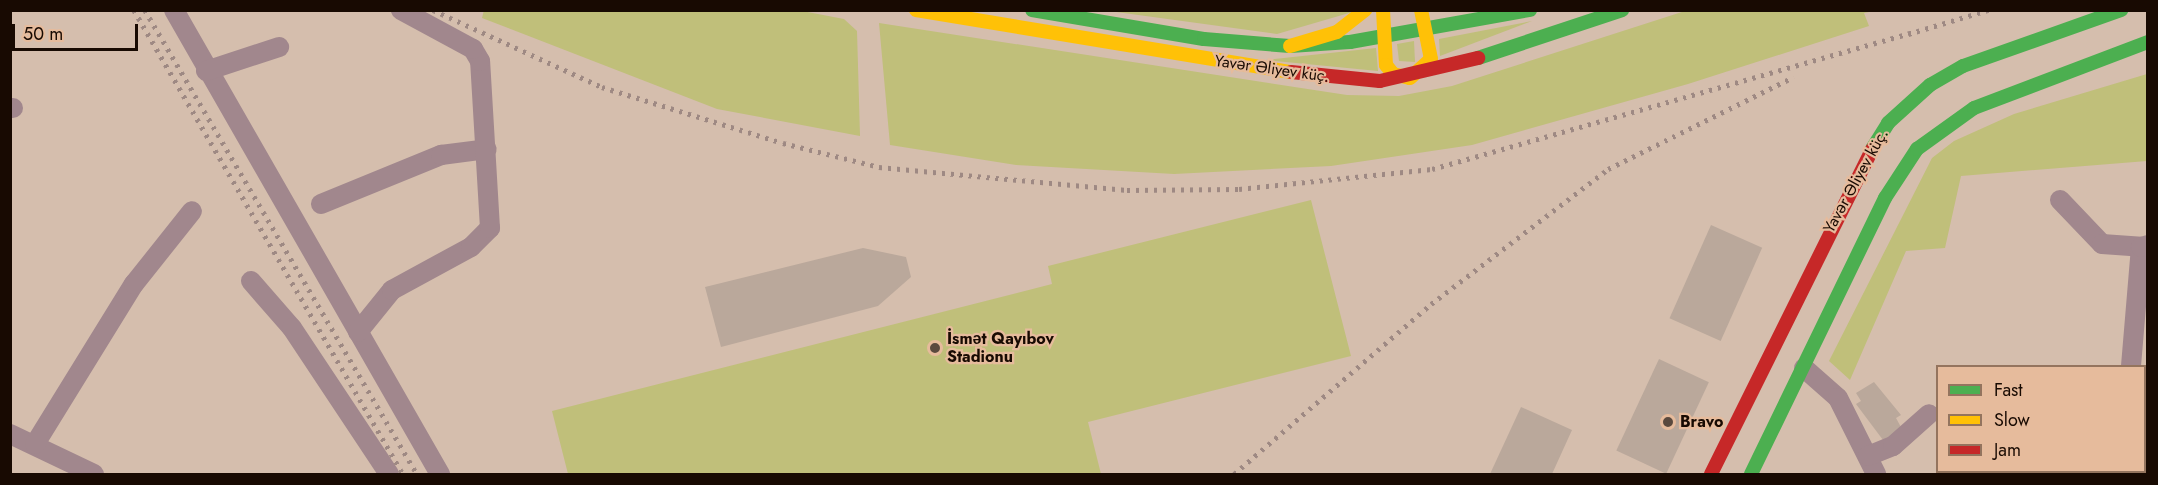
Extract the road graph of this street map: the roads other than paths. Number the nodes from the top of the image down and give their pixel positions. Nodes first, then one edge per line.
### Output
1 (174, 10) edge
2 (401, 10) edge
3 (916, 10) edge
4 (1032, 10) edge
5 (1365, 10) edge
6 (1383, 10) edge
7 (1421, 10) edge
8 (1530, 10) edge
9 (1622, 10) edge
10 (2121, 10) edge
11 (1426, 28) junction
12 (1383, 35) junction
13 (2028, 40) junction
14 (2094, 41) junction
15 (2148, 42) edge
16 (1290, 46) junction
17 (279, 47) dead end
18 (2130, 53) junction
19 (206, 71) junction
20 (1410, 78) junction
21 (2048, 81) junction
22 (487, 149) junction
23 (2060, 200) dead end
24 (321, 204) dead end
25 (192, 211) dead end
26 (2144, 246) edge
27 (251, 281) dead end
28 (358, 332) junction
29 (2131, 365) edge
30 (1804, 368) junction
31 (1929, 414) dead end
32 (10, 434) edge
33 (35, 444) junction
34 (1868, 456) junction
35 (94, 474) edge
36 (389, 474) edge
37 (440, 474) edge
38 (1711, 474) edge
39 (1751, 474) edge
40 (1876, 474) edge

1 - 19 street
2 - 22 street
3 - 20 main road, Yavər Əliyev küç.
4 - 16 main road, Yavər Əliyev küç.
5 - 16 main road
6 - 12 main road
7 - 11 main road
8 - 11 main road, Yavər Əliyev küç.
9 - 20 main road, Yavər Əliyev küç.
10 - 13 main road, Yavər Əliyev küç.
10 - 14 main road
11 - 12 main road, Yavər Əliyev küç.
11 - 20 main road
12 - 16 main road, Yavər Əliyev küç.
12 - 20 main road
13 - 14 main road
13 - 38 main road, Yavər Əliyev küç.
14 - 18 main road
14 - 21 main road
15 - 18 main road, Yavər Əliyev küç.
17 - 19 street
18 - 21 main road, Yavər Əliyev küç.
19 - 28 street
21 - 30 main road, Yavər Əliyev küç.
22 - 24 street
22 - 28 street
23 - 26 street
25 - 33 street
26 - 29 street
27 - 36 street
28 - 37 street
30 - 34 street
30 - 39 main road, Yavər Əliyev küç.
31 - 34 street
32 - 33 street
33 - 35 street
34 - 40 street

